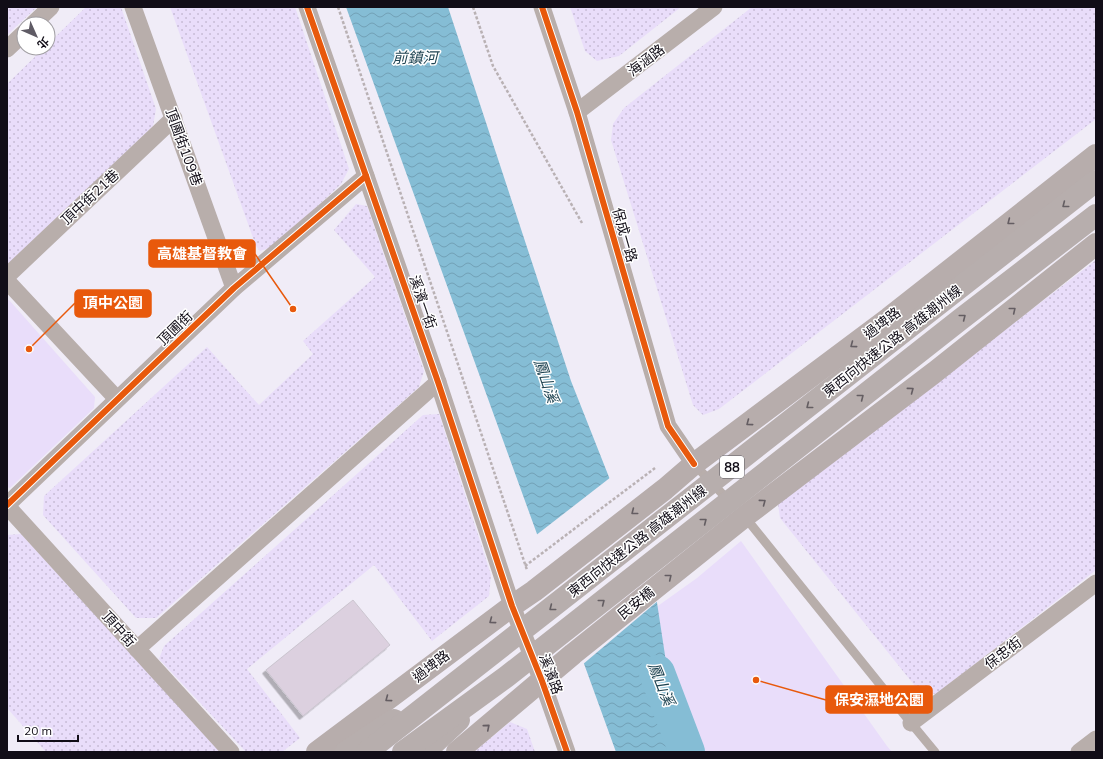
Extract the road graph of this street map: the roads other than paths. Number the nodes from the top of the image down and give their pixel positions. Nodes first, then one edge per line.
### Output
1 (51, 7) edge
2 (133, 7) edge
3 (307, 7) edge
4 (542, 7) edge
5 (714, 7) edge
6 (41, 16) edge
7 (16, 40) edge
8 (7, 49) edge
9 (577, 112) junction
10 (174, 118) junction
11 (1096, 155) edge
12 (366, 176) junction
13 (1096, 181) edge
14 (1096, 215) edge
15 (1096, 244) edge
16 (7, 276) edge
17 (7, 281) edge
18 (234, 288) junction
19 (438, 382) junction
20 (117, 399) junction
21 (694, 464) junction
22 (7, 505) edge
23 (739, 511) junction
24 (1096, 583) edge
25 (512, 606) junction
26 (137, 649) junction
27 (493, 654) junction
28 (506, 677) junction
29 (542, 682) junction
30 (910, 723) junction
31 (1096, 739) edge
32 (231, 752) edge
33 (316, 752) edge
34 (346, 752) edge
35 (367, 752) edge
36 (403, 752) edge
37 (425, 752) edge
38 (457, 752) edge
39 (566, 752) edge
40 (935, 752) edge
41 (1079, 752) edge

1 - 6 street
2 - 10 street, 頂圃街109巷
3 - 12 street, 溪濱一街
4 - 9 street, 保成一路
5 - 9 street, 海涵路
7 - 8 street
9 - 21 street, 保成一路
10 - 16 street, 頂中街21巷
10 - 18 street, 頂圃街109巷
11 -> 21 main road, 過埤路
12 - 18 street, 頂圃街
12 - 19 street, 溪濱一街
13 -> 27 highway, 東西向快速公路 高雄潮州線 / 88, bridge
28 -> 14 highway, 東西向快速公路 高雄潮州線 / 88, bridge
23 -> 15 main road
17 - 20 street
18 - 20 street, 頂圃街
19 - 25 street, 溪濱一街
19 - 26 street
20 - 22 street, 頂圃街
21 - 23 lane
21 -> 25 main road, 過埤路
22 - 26 street, 頂中街
29 -> 23 main road, 民安橋
23 - 30 lane
24 - 30 street, 保忠街
25 - 29 street, 溪濱路
25 -> 33 main road, 過埤路
26 - 32 street, 頂中街
27 - 34 highway, bridge
27 - 35 highway, 東西向快速公路 高雄潮州線 / 88, bridge
28 - 36 highway, 東西向快速公路 高雄潮州線 / 88, bridge
28 - 37 highway, bridge
38 -> 29 main road
29 - 39 street, 溪濱路
30 - 40 lane
31 - 41 street

